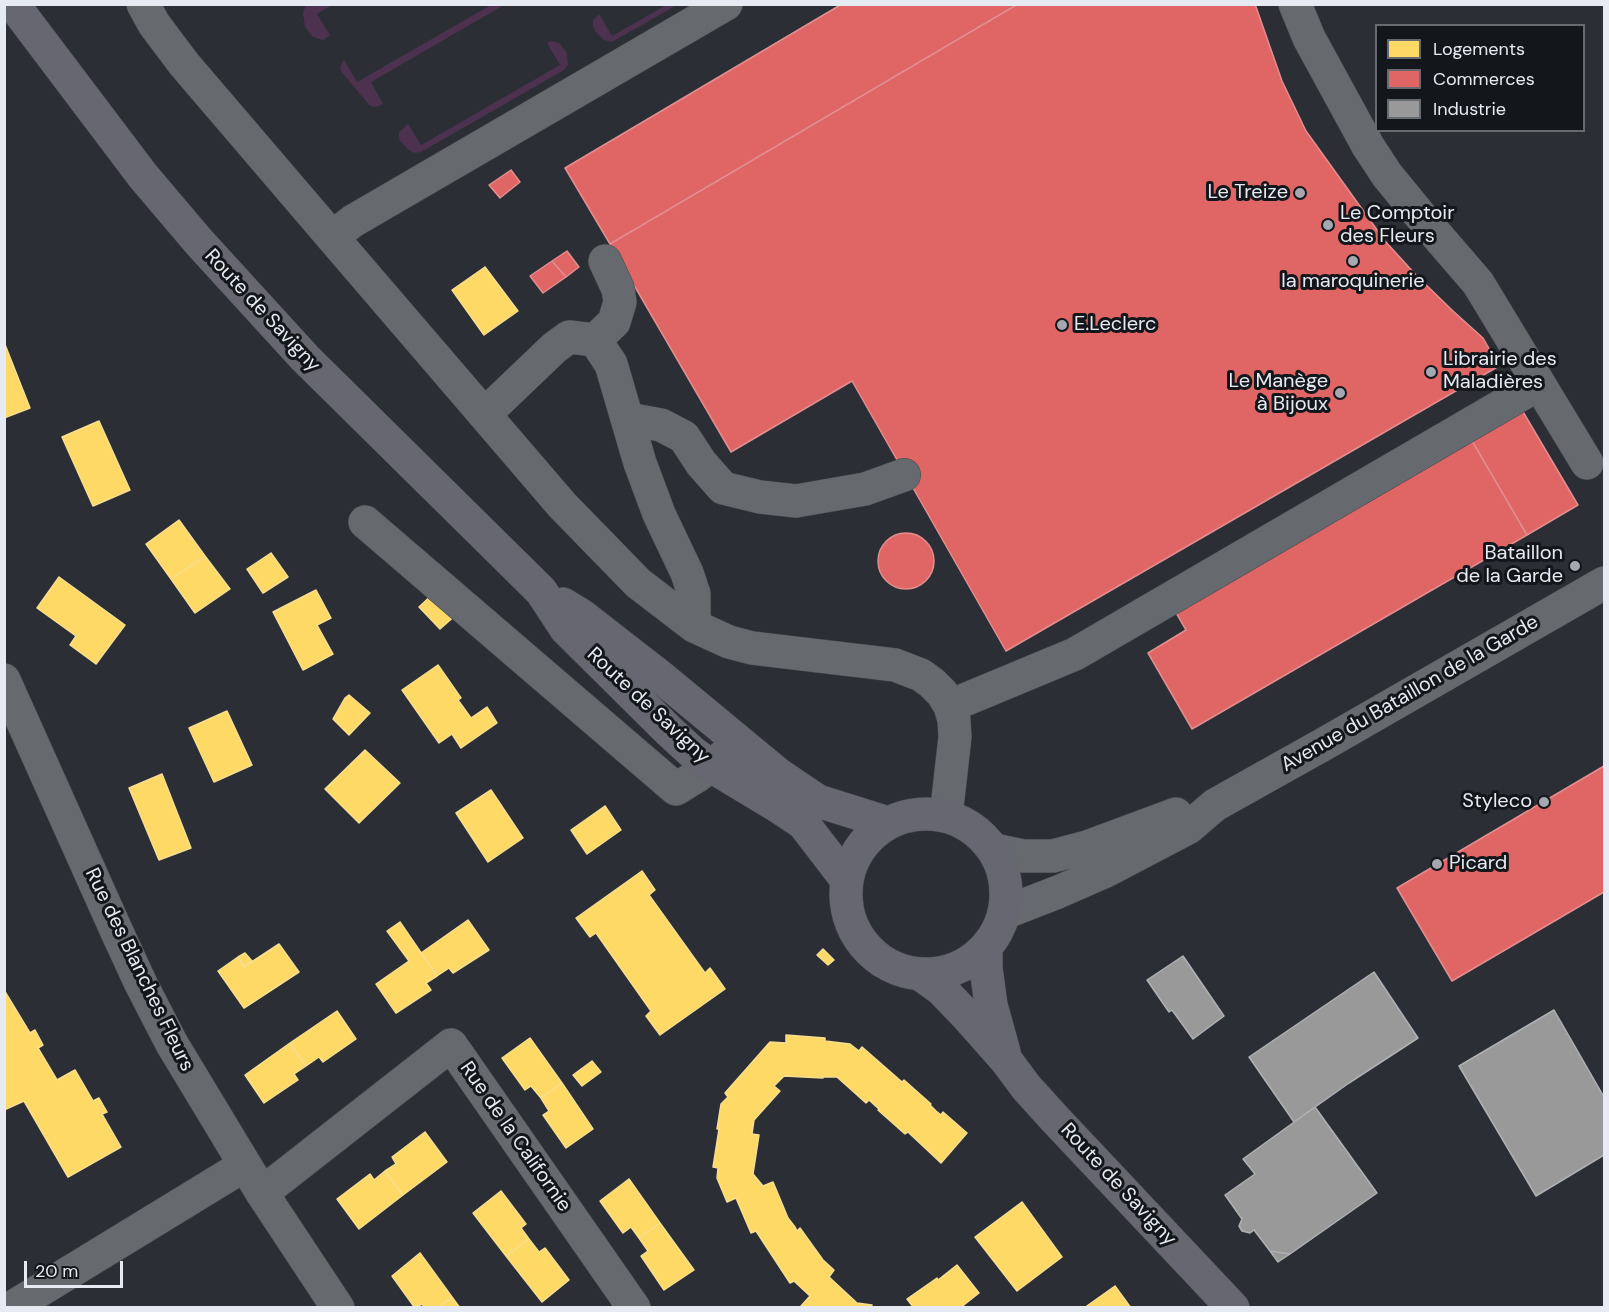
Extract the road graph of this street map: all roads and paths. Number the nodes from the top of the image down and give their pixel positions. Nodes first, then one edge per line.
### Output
1 (13, 4) edge
2 (143, 4) edge
3 (726, 4) edge
4 (1295, 4) edge
5 (332, 237) junction
6 (605, 261) dead end
7 (595, 340) junction
8 (1539, 384) junction
9 (485, 414) junction
10 (628, 419) junction
11 (1587, 463) dead end
12 (904, 475) dead end
13 (365, 522) dead end
14 (1605, 583) edge
15 (541, 591) junction
16 (694, 626) junction
17 (4, 680) edge
18 (950, 706) junction
19 (740, 744) junction
20 (704, 771) junction
21 (1215, 805) junction
22 (946, 816) junction
23 (888, 823) junction
24 (994, 850) junction
25 (846, 879) junction
26 (1004, 913) junction
27 (986, 948) junction
28 (920, 974) junction
29 (1006, 1060) junction
30 (245, 1165) junction
31 (262, 1193) junction
32 (11, 1308) edge
33 (338, 1308) edge
34 (634, 1308) edge
35 (1233, 1308) edge

1 - 15 main road, Route de Savigny
2 - 5 street
3 - 5 street
4 - 8 street
5 - 9 street
6 - 7 street
7 - 9 street
7 - 10 street
8 - 11 street
8 - 18 street
9 - 16 street
10 - 12 street
10 - 16 street
13 - 20 street
14 - 21 street, Avenue du Bataillon de la Garde
15 - 19 main road, Route de Savigny
15 - 20 main road, Route de Savigny
16 - 18 street
17 - 30 street, Rue des Blanches Fleurs
18 - 22 street
19 - 20 street
19 - 23 main road, Route de Savigny
20 - 25 main road, Route de Savigny
21 - 24 street, Avenue du Bataillon de la Garde
21 - 26 street, Avenue du Bataillon de la Garde
22 - 23 main road
22 - 24 main road
23 - 25 main road
24 - 26 main road
25 - 28 main road
26 - 27 main road
27 - 28 main road
27 - 29 main road, Route de Savigny
28 - 29 main road, Route de Savigny
29 - 35 main road, Route de Savigny
30 - 31 street, Rue des Blanches Fleurs
30 - 32 street
31 - 33 street, Rue des Blanches Fleurs
31 - 34 street, Rue de la Californie

